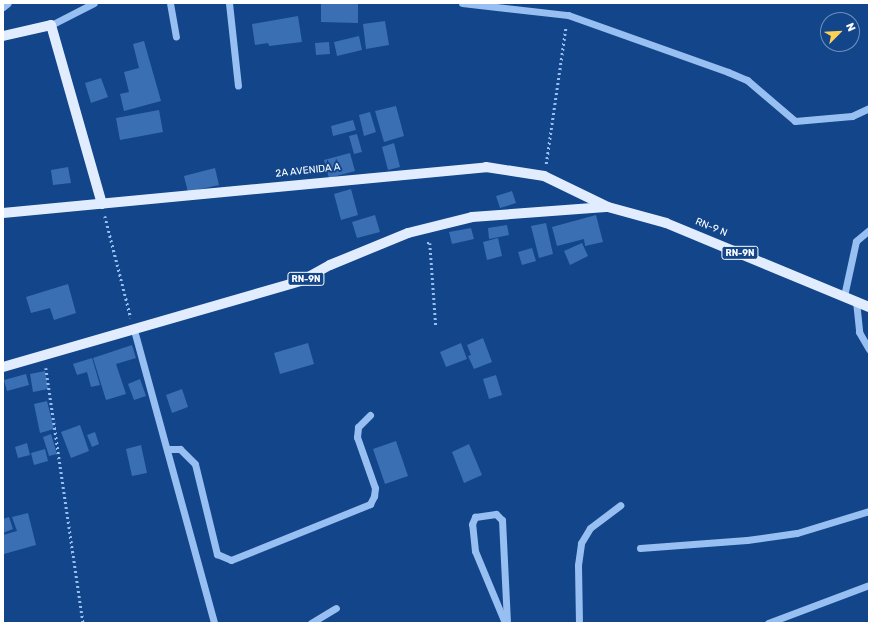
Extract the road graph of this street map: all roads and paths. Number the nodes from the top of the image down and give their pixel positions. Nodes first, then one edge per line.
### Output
1 (8, 3) edge
2 (94, 3) edge
3 (170, 3) edge
4 (229, 3) edge
5 (462, 3) edge
6 (3, 7) edge
7 (568, 15) junction
8 (51, 25) junction
9 (3, 36) edge
10 (176, 36) dead end
11 (238, 86) dead end
12 (869, 108) edge
13 (544, 176) junction
14 (102, 204) junction
15 (608, 207) junction
16 (3, 213) edge
17 (869, 230) edge
18 (408, 233) junction
19 (844, 296) junction
20 (856, 301) junction
21 (869, 307) edge
22 (436, 327) dead end
23 (134, 330) junction
24 (869, 349) edge
25 (44, 356) junction
26 (3, 367) edge
27 (370, 415) dead end
28 (167, 449) junction
29 (620, 505) dead end
30 (869, 511) edge
31 (640, 548) dead end
32 (869, 585) edge
33 (336, 608) dead end
34 (83, 623) edge
35 (214, 623) edge
36 (311, 623) edge
37 (506, 623) edge
38 (580, 623) edge
39 (768, 623) edge

1 - 6 street
2 - 8 street
3 - 10 street
4 - 11 street
5 - 7 street
7 - 12 street
7 - 13 path
8 - 9 main road
8 - 14 main road
13 - 14 main road, 2A AVENIDA A / RN-9N
13 - 15 main road, 2A AVENIDA A / RN-9N
14 - 16 main road, 2A AVENIDA A / RN-9N
14 - 23 path
15 - 18 main road, RN-9N
15 - 19 main road, RN-9 N / RN-9N
17 - 19 street
18 - 22 path
18 - 23 main road, RN-9N
19 - 20 main road, RN-9 N / RN-9N
20 - 21 main road, RN-9 N / RN-9N
20 - 24 street
23 - 25 main road, RN-9N
23 - 28 street
25 - 26 main road, RN-9N
25 - 34 path
27 - 28 street
28 - 35 street
29 - 38 street
30 - 31 street
32 - 39 street
33 - 36 street
37 - 37 street

